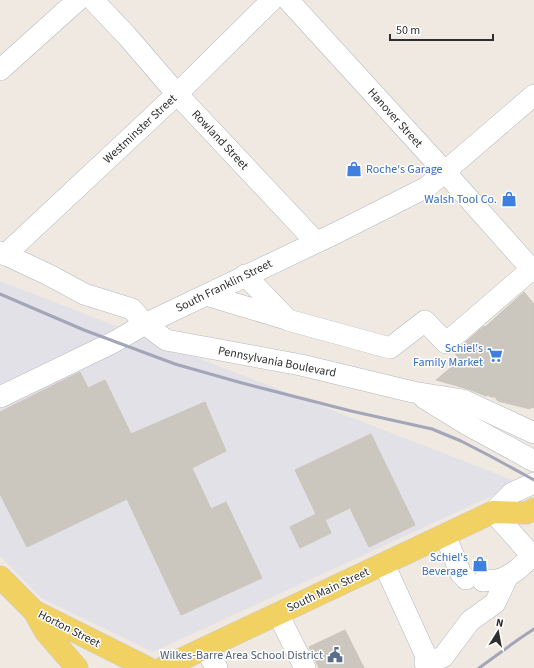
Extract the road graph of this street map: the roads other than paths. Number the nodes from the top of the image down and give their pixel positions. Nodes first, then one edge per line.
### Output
1 (78, 0) edge
2 (93, 0) edge
3 (272, 0) edge
4 (288, 0) edge
5 (0, 70) edge
6 (177, 94) junction
7 (533, 97) edge
8 (445, 172) junction
9 (316, 242) junction
10 (2, 253) edge
11 (533, 271) edge
12 (245, 275) junction
13 (206, 295) junction
14 (288, 320) junction
15 (145, 324) junction
16 (413, 392) junction
17 (0, 397) edge
18 (534, 433) edge
19 (534, 461) edge
20 (534, 483) edge
21 (534, 509) edge
22 (492, 512) junction
23 (445, 535) junction
24 (533, 557) edge
25 (384, 564) junction
26 (508, 576) junction
27 (0, 577) edge
28 (34, 611) junction
29 (278, 614) junction
30 (204, 648) junction
31 (421, 666) edge
32 (77, 668) edge
33 (148, 668) edge
34 (163, 668) edge
35 (217, 668) edge
36 (305, 668) edge

1 - 5 street
2 - 6 street, Rowland Street
3 - 6 street, Westminster Street
4 - 8 street, Hanover Street
6 - 9 street, Rowland Street
6 - 10 street, Westminster Street
7 - 8 street, South Franklin Street
8 - 9 street, South Franklin Street
8 - 11 street, Hanover Street
9 - 12 street, South Franklin Street
10 - 15 street, Pennsylvania Boulevard
11 - 14 street
12 - 13 street, South Franklin Street
12 - 14 street
13 - 14 street
13 - 15 street, South Franklin Street
15 - 16 street, Pennsylvania Boulevard
15 - 17 street, South Franklin Street
16 - 18 street, Pennsylvania Boulevard
16 - 19 street, Pennsylvania Boulevard
20 - 22 street, South Main Street
21 - 22 main road, South Main Street
22 - 23 main road, South Main Street
22 - 24 street
23 - 25 main road, South Main Street
23 - 26 street
24 - 26 street
25 - 29 main road, South Main Street
25 - 31 street
26 - 31 street
27 - 28 main road, Horton Street
28 - 32 main road
28 - 33 main road, Horton Street
29 - 30 main road, South Main Street
29 - 36 street
30 - 34 main road, South Main Street
30 - 35 street

